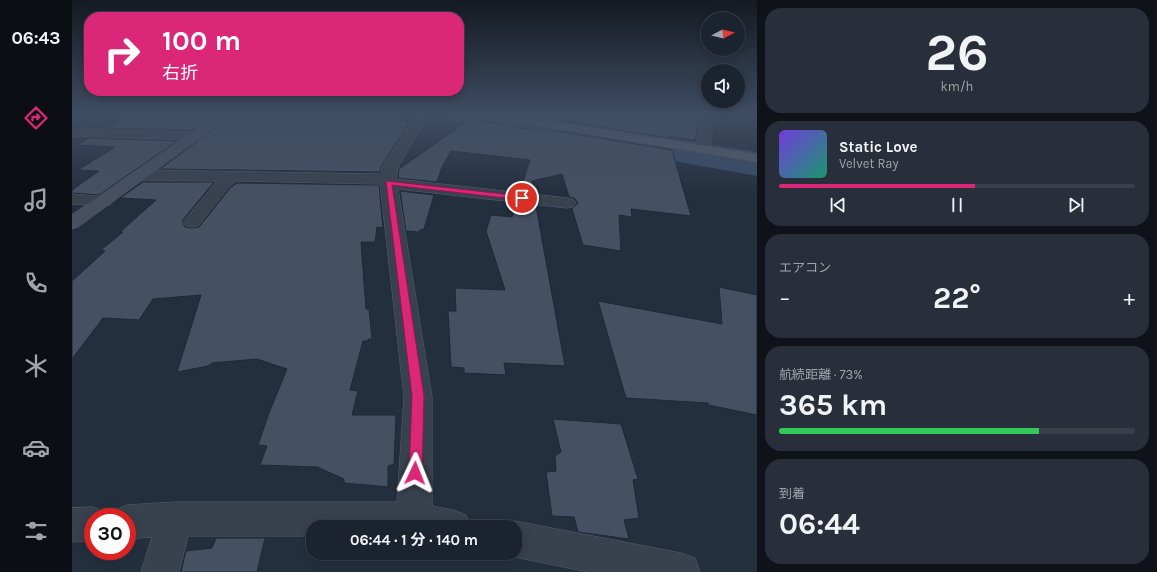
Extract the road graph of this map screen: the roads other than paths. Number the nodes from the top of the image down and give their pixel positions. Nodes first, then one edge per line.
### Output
1 (189, 141) edge
2 (407, 141) edge
3 (656, 141) edge
4 (704, 141) edge
5 (702, 148) junction
6 (757, 158) edge
7 (141, 175) junction
8 (233, 176) junction
9 (388, 181) junction
10 (72, 199) edge
11 (104, 201) junction
12 (567, 203) dead end
13 (192, 222) dead end
14 (72, 223) edge
15 (175, 519) junction
16 (414, 519) junction
17 (419, 520) edge
18 (136, 521) edge
19 (84, 524) edge
20 (72, 525) edge
21 (522, 540) edge
22 (160, 572) edge
23 (681, 572) edge

1 - 7 street
2 - 9 street
3 - 5 main road
4 - 5 street
5 - 6 main road
7 - 8 street
7 - 11 street
8 - 9 street
8 - 13 street
9 - 12 street
9 - 16 street
10 - 11 street
11 - 14 street
15 - 16 street
15 - 18 street
15 - 22 street
16 - 17 street
19 - 20 street
21 - 23 street

